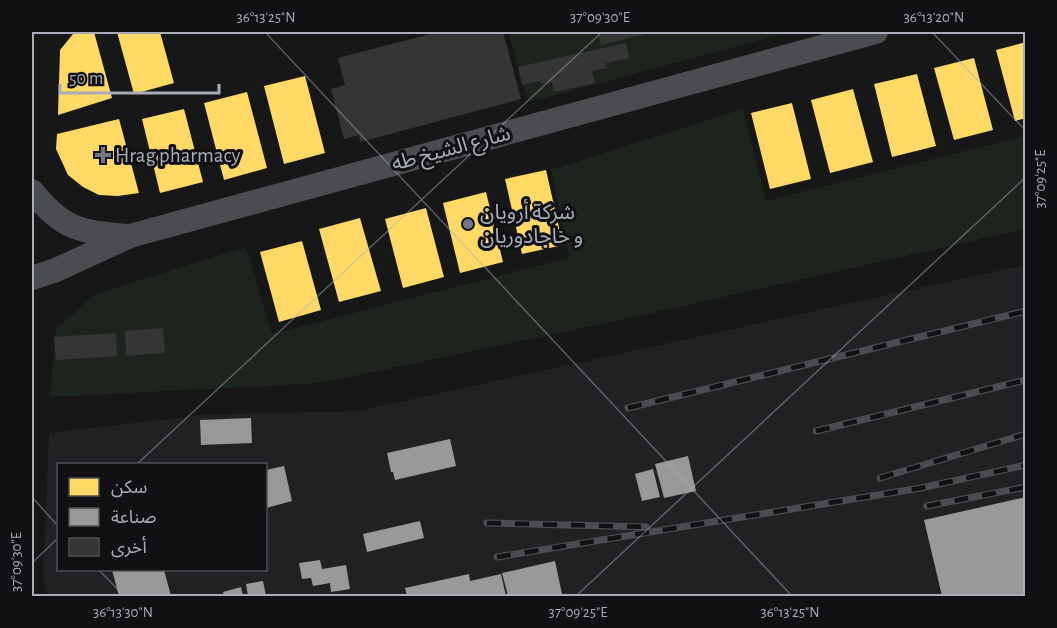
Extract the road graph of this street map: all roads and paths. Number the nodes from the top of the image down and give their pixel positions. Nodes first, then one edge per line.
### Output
1 (876, 32) edge
2 (32, 191) edge
3 (130, 236) junction
4 (32, 278) edge

1 - 3 street, شارع الشيخ طه
2 - 3 street
3 - 4 street, شارع الشيخ طه

